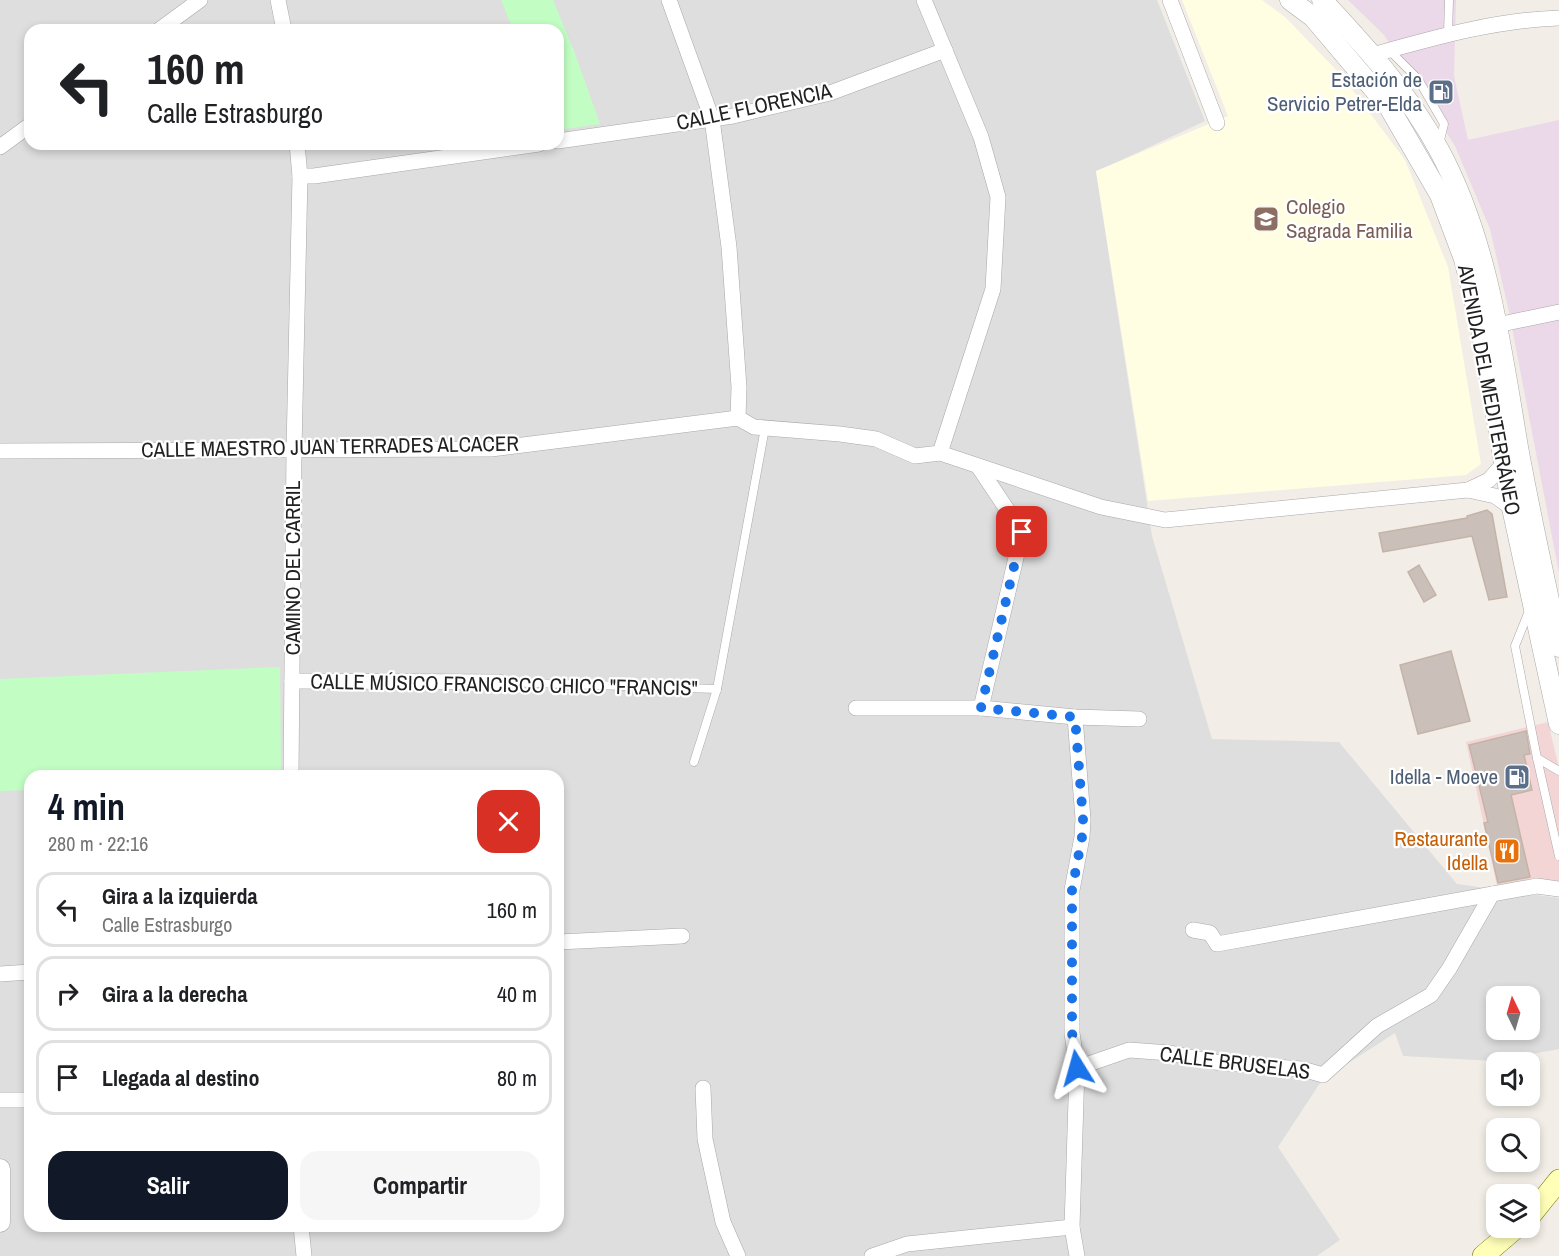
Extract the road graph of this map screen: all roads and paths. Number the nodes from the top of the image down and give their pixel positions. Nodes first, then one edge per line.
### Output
1 (200, 0) edge
2 (278, 0) edge
3 (669, 0) edge
4 (924, 0) edge
5 (1170, 0) edge
6 (1290, 0) edge
7 (1322, 0) edge
8 (1449, 0) edge
9 (1559, 18) edge
10 (167, 24) edge
11 (283, 24) edge
12 (1448, 34) junction
13 (945, 50) junction
14 (1380, 53) junction
15 (712, 119) junction
16 (1217, 123) dead end
17 (24, 129) edge
18 (564, 140) edge
19 (0, 147) edge
20 (298, 150) edge
21 (498, 150) edge
22 (300, 176) junction
23 (1559, 312) edge
24 (1497, 325) junction
25 (738, 418) junction
26 (765, 428) junction
27 (294, 450) junction
28 (0, 451) edge
29 (940, 453) junction
30 (1504, 463) junction
31 (978, 466) junction
32 (1468, 490) junction
33 (1512, 508) junction
34 (1532, 601) junction
35 (1559, 647) edge
36 (292, 681) junction
37 (499, 682) joint
38 (717, 689) junction
39 (856, 708) dead end
40 (981, 708) junction
41 (1075, 717) junction
42 (1139, 719) dead end
43 (1559, 724) edge
44 (1537, 758) junction
45 (694, 762) dead end
46 (291, 770) edge
47 (1559, 771) edge
48 (1559, 856) edge
49 (1559, 889) edge
50 (1492, 894) junction
51 (1193, 930) dead end
52 (682, 936) dead end
53 (564, 942) edge
54 (24, 972) edge
55 (0, 974) edge
56 (1077, 1068) junction
57 (703, 1088) dead end
58 (0, 1100) edge
59 (24, 1100) edge
60 (0, 1169) edge
61 (1559, 1180) edge
62 (1559, 1194) edge
63 (1540, 1204) edge
64 (1540, 1208) edge
65 (0, 1222) edge
66 (1072, 1227) junction
67 (302, 1232) edge
68 (1504, 1238) edge
69 (304, 1256) edge
70 (738, 1256) edge
71 (872, 1256) edge
72 (1077, 1256) edge
73 (1483, 1256) edge

1 - 10 street
2 - 11 street
3 - 15 street
4 - 13 street
5 - 16 street
6 - 30 street, AVENIDA DEL MEDITERRÁNEO
7 - 14 street, AVENIDA DEL MEDITERRÁNEO
8 - 12 lane
9 - 12 street
12 - 14 street
13 - 15 street, CALLE FLORENCIA
13 - 29 street
14 - 24 street, AVENIDA DEL MEDITERRÁNEO
15 - 18 street, CALLE FLORENCIA
15 - 25 street
17 - 19 street
20 - 22 street, CAMINO DEL CARRIL
21 - 22 street
22 - 27 street, CAMINO DEL CARRIL
23 - 24 street
24 - 35 street, AVENIDA DEL MEDITERRÁNEO
25 - 26 street, CALLE MAESTRO JUAN TERRADES ALCACER
25 - 27 street, CALLE MAESTRO JUAN TERRADES ALCACER
26 - 29 street, CALLE MAESTRO JUAN TERRADES ALCACER
26 - 38 lane
27 - 28 street, CALLE MAESTRO JUAN TERRADES ALCACER
27 - 36 street, CAMINO DEL CARRIL
29 - 31 street, CALLE MAESTRO JUAN TERRADES ALCACER
30 - 32 street, CALLE MAESTRO JUAN TERRADES ALCACER
30 - 33 street, AVENIDA DEL MEDITERRÁNEO
31 - 32 street, CALLE MAESTRO JUAN TERRADES ALCACER
31 - 40 street
32 - 33 street, CALLE MAESTRO JUAN TERRADES ALCACER
33 - 34 street, AVENIDA DEL MEDITERRÁNEO
34 - 43 street, AVENIDA DEL MEDITERRÁNEO
34 - 44 lane
36 - 37 street, CALLE MÚSICO FRANCISCO CHICO "FRANCIS"
36 - 46 street, CAMINO DEL CARRIL
37 - 38 lane, CALLE MÚSICO FRANCISCO CHICO "FRANCIS"
38 - 45 lane
39 - 40 street
40 - 41 street
41 - 42 street
41 - 56 street
44 - 47 lane
44 - 48 lane
49 - 50 street
50 - 51 street
50 - 56 street, CALLE BRUSELAS
52 - 53 street
54 - 55 street
56 - 66 street
57 - 70 street
58 - 59 street
60 - 65 street
61 - 63 main road
62 - 64 main road
66 - 71 street
66 - 72 street
67 - 69 street
68 - 73 main road

